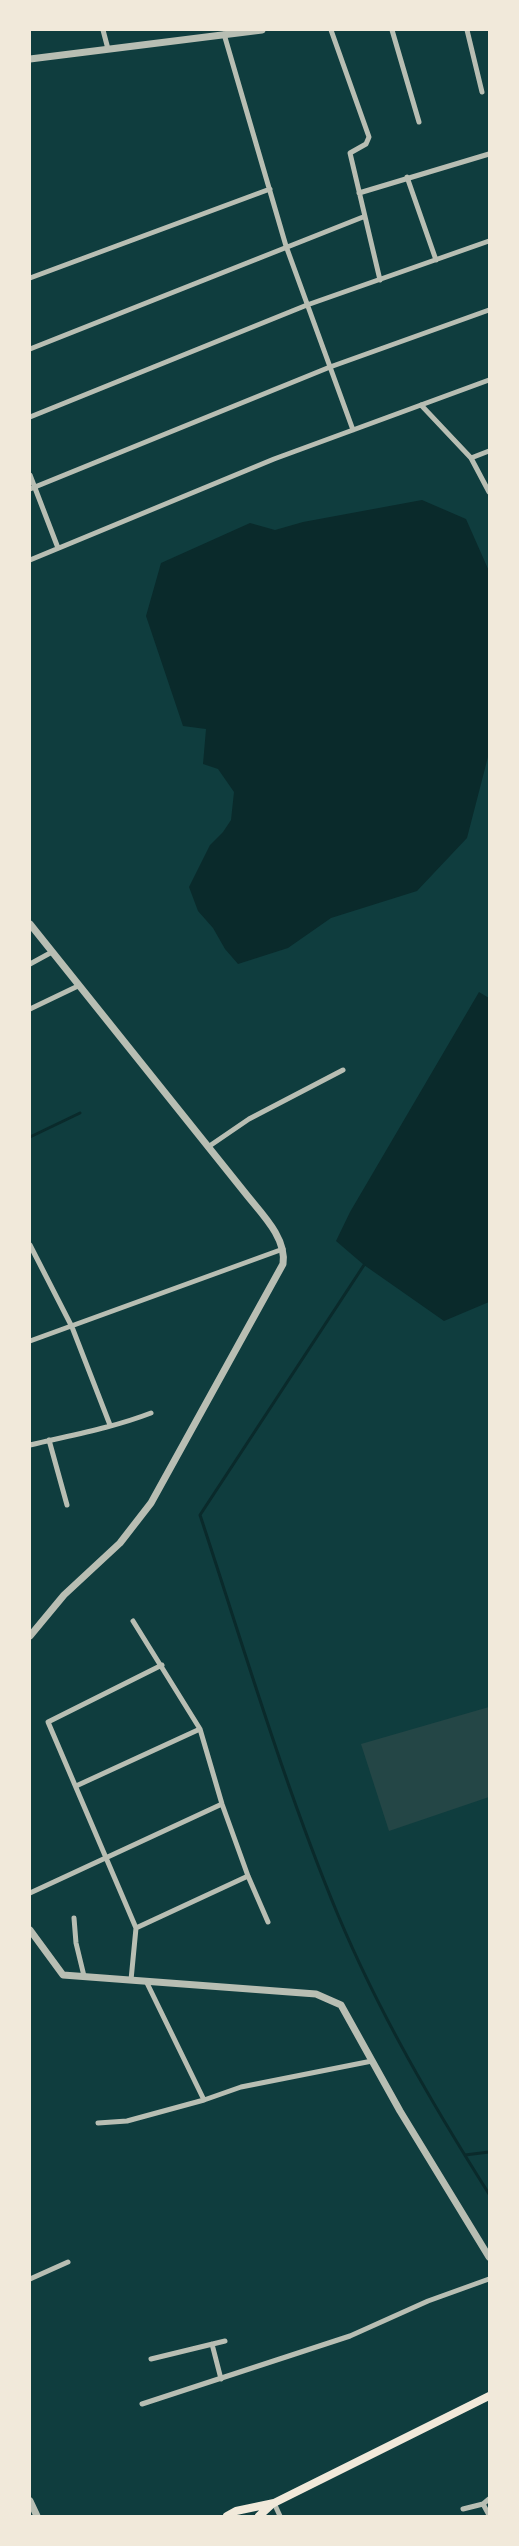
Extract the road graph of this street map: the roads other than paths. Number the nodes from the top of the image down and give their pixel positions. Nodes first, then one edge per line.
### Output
1 (103, 30) edge
2 (262, 30) edge
3 (331, 30) edge
4 (392, 30) edge
5 (467, 30) edge
6 (198, 34) edge
7 (224, 34) junction
8 (108, 49) junction
9 (30, 59) edge
10 (482, 92) dead end
11 (419, 122) dead end
12 (489, 154) edge
13 (407, 178) junction
14 (270, 189) junction
15 (359, 193) junction
16 (363, 217) junction
17 (489, 241) edge
18 (286, 246) junction
19 (436, 260) junction
20 (30, 278) edge
21 (380, 280) junction
22 (307, 305) junction
23 (489, 310) edge
24 (30, 349) edge
25 (330, 367) junction
26 (489, 380) edge
27 (421, 406) junction
28 (30, 417) edge
29 (353, 430) junction
30 (489, 451) edge
31 (471, 458) junction
32 (30, 475) edge
33 (32, 488) edge
34 (489, 492) edge
35 (58, 548) junction
36 (30, 560) edge
37 (30, 924) edge
38 (52, 952) junction
39 (30, 964) edge
40 (78, 986) junction
41 (30, 1009) edge
42 (343, 1070) dead end
43 (208, 1147) junction
44 (30, 1245) edge
45 (283, 1249) junction
46 (72, 1327) junction
47 (30, 1341) edge
48 (151, 1413) dead end
49 (110, 1425) junction
50 (49, 1440) junction
51 (30, 1445) edge
52 (67, 1505) dead end
53 (133, 1621) dead end
54 (30, 1636) edge
55 (162, 1665) junction
56 (200, 1729) junction
57 (76, 1786) junction
58 (222, 1804) junction
59 (107, 1856) junction
60 (248, 1876) junction
61 (30, 1893) edge
62 (74, 1918) dead end
63 (268, 1922) dead end
64 (136, 1928) junction
65 (30, 1930) edge
66 (84, 1976) junction
67 (132, 1980) junction
68 (146, 1981) junction
69 (372, 2061) junction
70 (204, 2100) junction
71 (98, 2124) dead end
72 (489, 2257) edge
73 (68, 2262) dead end
74 (30, 2279) edge
75 (489, 2279) edge
76 (225, 2341) dead end
77 (212, 2344) junction
78 (151, 2359) dead end
79 (222, 2379) junction
80 (489, 2396) edge
81 (142, 2404) dead end
82 (489, 2499) edge
83 (30, 2501) edge
84 (274, 2503) junction
85 (483, 2504) junction
86 (463, 2509) dead end
87 (489, 2515) edge
88 (37, 2516) edge
89 (227, 2516) edge
90 (259, 2516) edge
91 (280, 2516) edge

1 - 8 street
2 - 7 street
3 - 15 street
4 - 11 street
5 - 10 street
6 - 7 street
6 - 8 street
7 - 14 street
8 - 9 street
12 - 13 street
13 - 15 street
13 - 19 street
14 - 18 street
14 - 20 street
15 - 16 street
16 - 18 street
16 - 21 street
17 - 19 street
18 - 22 street
18 - 24 street
19 - 21 street
21 - 22 street
22 - 25 street
22 - 28 street
23 - 25 street
25 - 29 street
25 - 33 street
26 - 27 street
27 - 29 street
27 - 31 street
29 - 35 street
30 - 31 street
31 - 34 street
32 - 33 street
33 - 35 street
35 - 36 street
37 - 38 street
38 - 39 street
38 - 40 street
40 - 41 street
40 - 43 street
42 - 43 street
43 - 45 street
44 - 46 street
45 - 46 street
45 - 54 street
46 - 47 street
46 - 49 street
48 - 49 street
49 - 50 street
50 - 51 street
50 - 52 street
53 - 55 street
55 - 56 street
55 - 57 street
56 - 57 street
56 - 58 street
57 - 59 street
58 - 59 street
58 - 60 street
59 - 61 street
59 - 64 street
60 - 63 street
60 - 64 street
62 - 66 street
64 - 67 street
65 - 66 street
66 - 67 street
67 - 68 street
68 - 69 street
68 - 70 street
69 - 70 street
69 - 72 street
70 - 71 street
73 - 74 street
75 - 79 street
76 - 77 street
77 - 78 street
77 - 79 street
79 - 81 street
80 - 84 main road
82 - 85 street
83 - 88 street
84 - 89 main road
84 - 90 main road
84 - 91 street
85 - 86 street
85 - 87 street

